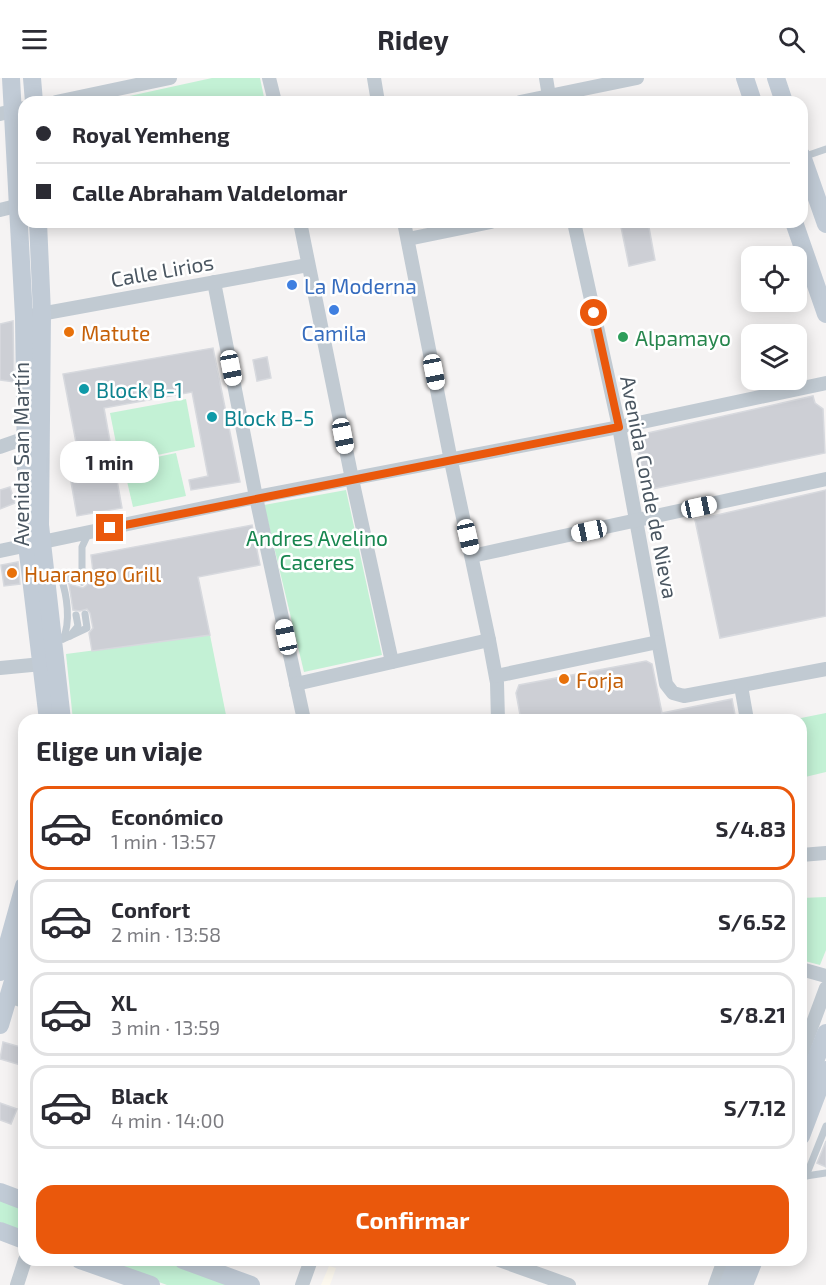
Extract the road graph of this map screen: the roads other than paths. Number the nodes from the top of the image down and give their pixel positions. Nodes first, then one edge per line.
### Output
1 (11, 78) edge
2 (32, 78) edge
3 (170, 78) edge
4 (269, 78) edge
5 (374, 78) edge
6 (546, 78) edge
7 (637, 78) edge
8 (745, 78) edge
9 (776, 78) edge
10 (34, 96) edge
11 (84, 96) edge
12 (274, 96) edge
13 (377, 96) edge
14 (549, 96) edge
15 (562, 96) edge
16 (751, 96) edge
17 (782, 96) edge
18 (12, 111) edge
19 (826, 149) edge
20 (808, 154) edge
21 (808, 171) edge
22 (18, 174) edge
23 (18, 206) edge
24 (0, 210) edge
25 (826, 224) edge
26 (24, 228) edge
27 (38, 228) edge
28 (301, 228) edge
29 (405, 228) edge
30 (462, 228) edge
31 (575, 228) edge
32 (796, 228) edge
33 (408, 239) junction
34 (308, 265) junction
35 (214, 282) junction
36 (826, 314) edge
37 (33, 315) junction
38 (826, 383) edge
39 (619, 427) junction
40 (34, 435) junction
41 (0, 447) edge
42 (451, 460) junction
43 (352, 479) junction
44 (826, 479) edge
45 (256, 497) junction
46 (636, 521) junction
47 (88, 532) junction
48 (34, 543) junction
49 (0, 551) edge
50 (472, 556) junction
51 (53, 578) junction
52 (72, 583) dead end
53 (86, 614) dead end
54 (76, 615) dead end
55 (62, 640) junction
56 (489, 640) junction
57 (658, 642) junction
58 (392, 662) junction
59 (42, 664) junction
60 (0, 668) edge
61 (826, 669) edge
62 (496, 676) junction
63 (296, 684) junction
64 (741, 686) junction
65 (47, 714) edge
66 (62, 714) edge
67 (303, 714) edge
68 (498, 714) edge
69 (746, 714) edge
70 (826, 853) edge
71 (807, 855) edge
72 (18, 908) edge
73 (807, 971) edge
74 (0, 972) edge
75 (826, 976) edge
76 (826, 988) edge
77 (16, 999) edge
78 (0, 1025) edge
79 (826, 1033) edge
80 (807, 1039) edge
81 (826, 1070) edge
82 (812, 1098) edge
83 (807, 1115) edge
84 (826, 1126) edge
85 (807, 1168) edge
86 (826, 1173) edge
87 (807, 1176) edge
88 (0, 1192) edge
89 (18, 1199) edge
90 (0, 1231) edge
91 (18, 1238) edge
92 (23, 1266) edge
93 (97, 1266) edge
94 (199, 1266) edge
95 (309, 1266) edge
96 (528, 1266) edge
97 (722, 1266) edge
98 (736, 1266) edge
99 (752, 1266) edge
100 (17, 1285) edge
101 (151, 1285) edge
102 (251, 1285) edge
103 (302, 1285) edge
104 (569, 1285) edge
105 (715, 1285) edge
106 (728, 1285) edge
107 (744, 1285) edge

1 - 18 main road, Avenida San Martín
2 - 10 main road
3 - 11 street
4 - 12 street
5 - 13 street
6 - 14 street
7 - 15 street
8 - 16 main road
9 - 17 main road
18 - 22 main road, Avenida San Martín
19 - 20 lane
21 - 25 main road
23 - 24 street
26 - 37 main road, Avenida San Martín
27 - 37 main road, Avenida San Martín
28 - 34 street
29 - 33 street
30 - 33 street
31 - 39 street, Avenida Conde de Nieva
32 - 36 main road
33 - 42 street
34 - 35 street, Calle Lirios
34 - 43 street
35 - 37 street, Calle Lirios
35 - 45 street
37 - 40 main road, Avenida San Martín
38 - 39 street
39 - 42 street
39 - 46 street, Avenida Conde de Nieva
40 - 41 street
40 - 48 main road, Avenida San Martín
42 - 43 street
42 - 50 street
43 - 45 street
43 - 58 street
44 - 46 street
45 - 47 street
45 - 63 street
46 - 50 street
46 - 57 street, Avenida Conde de Nieva
47 - 48 street
47 - 51 lane
48 - 49 street
48 - 51 main road, Avenida San Martín
48 - 59 main road, Avenida San Martín
50 - 56 street
51 - 52 lane
51 - 55 main road, Avenida San Martín
53 - 55 lane
54 - 55 lane
55 - 66 main road, Avenida San Martín
56 - 58 street
56 - 62 street
57 - 62 street
57 - 64 street, Avenida Conde de Nieva
58 - 63 street
59 - 60 street
59 - 65 main road, Avenida San Martín
61 - 64 street
62 - 68 street
63 - 67 street
64 - 69 street
70 - 71 street
72 - 74 main road
73 - 75 street
76 - 80 street
77 - 78 main road
79 - 82 main road
81 - 82 main road
82 - 83 main road
84 - 85 lane
86 - 87 lane
88 - 89 main road
90 - 91 main road
92 - 100 street
93 - 101 main road
94 - 102 main road
95 - 103 street
96 - 104 street
97 - 105 street
98 - 106 main road
99 - 107 main road

